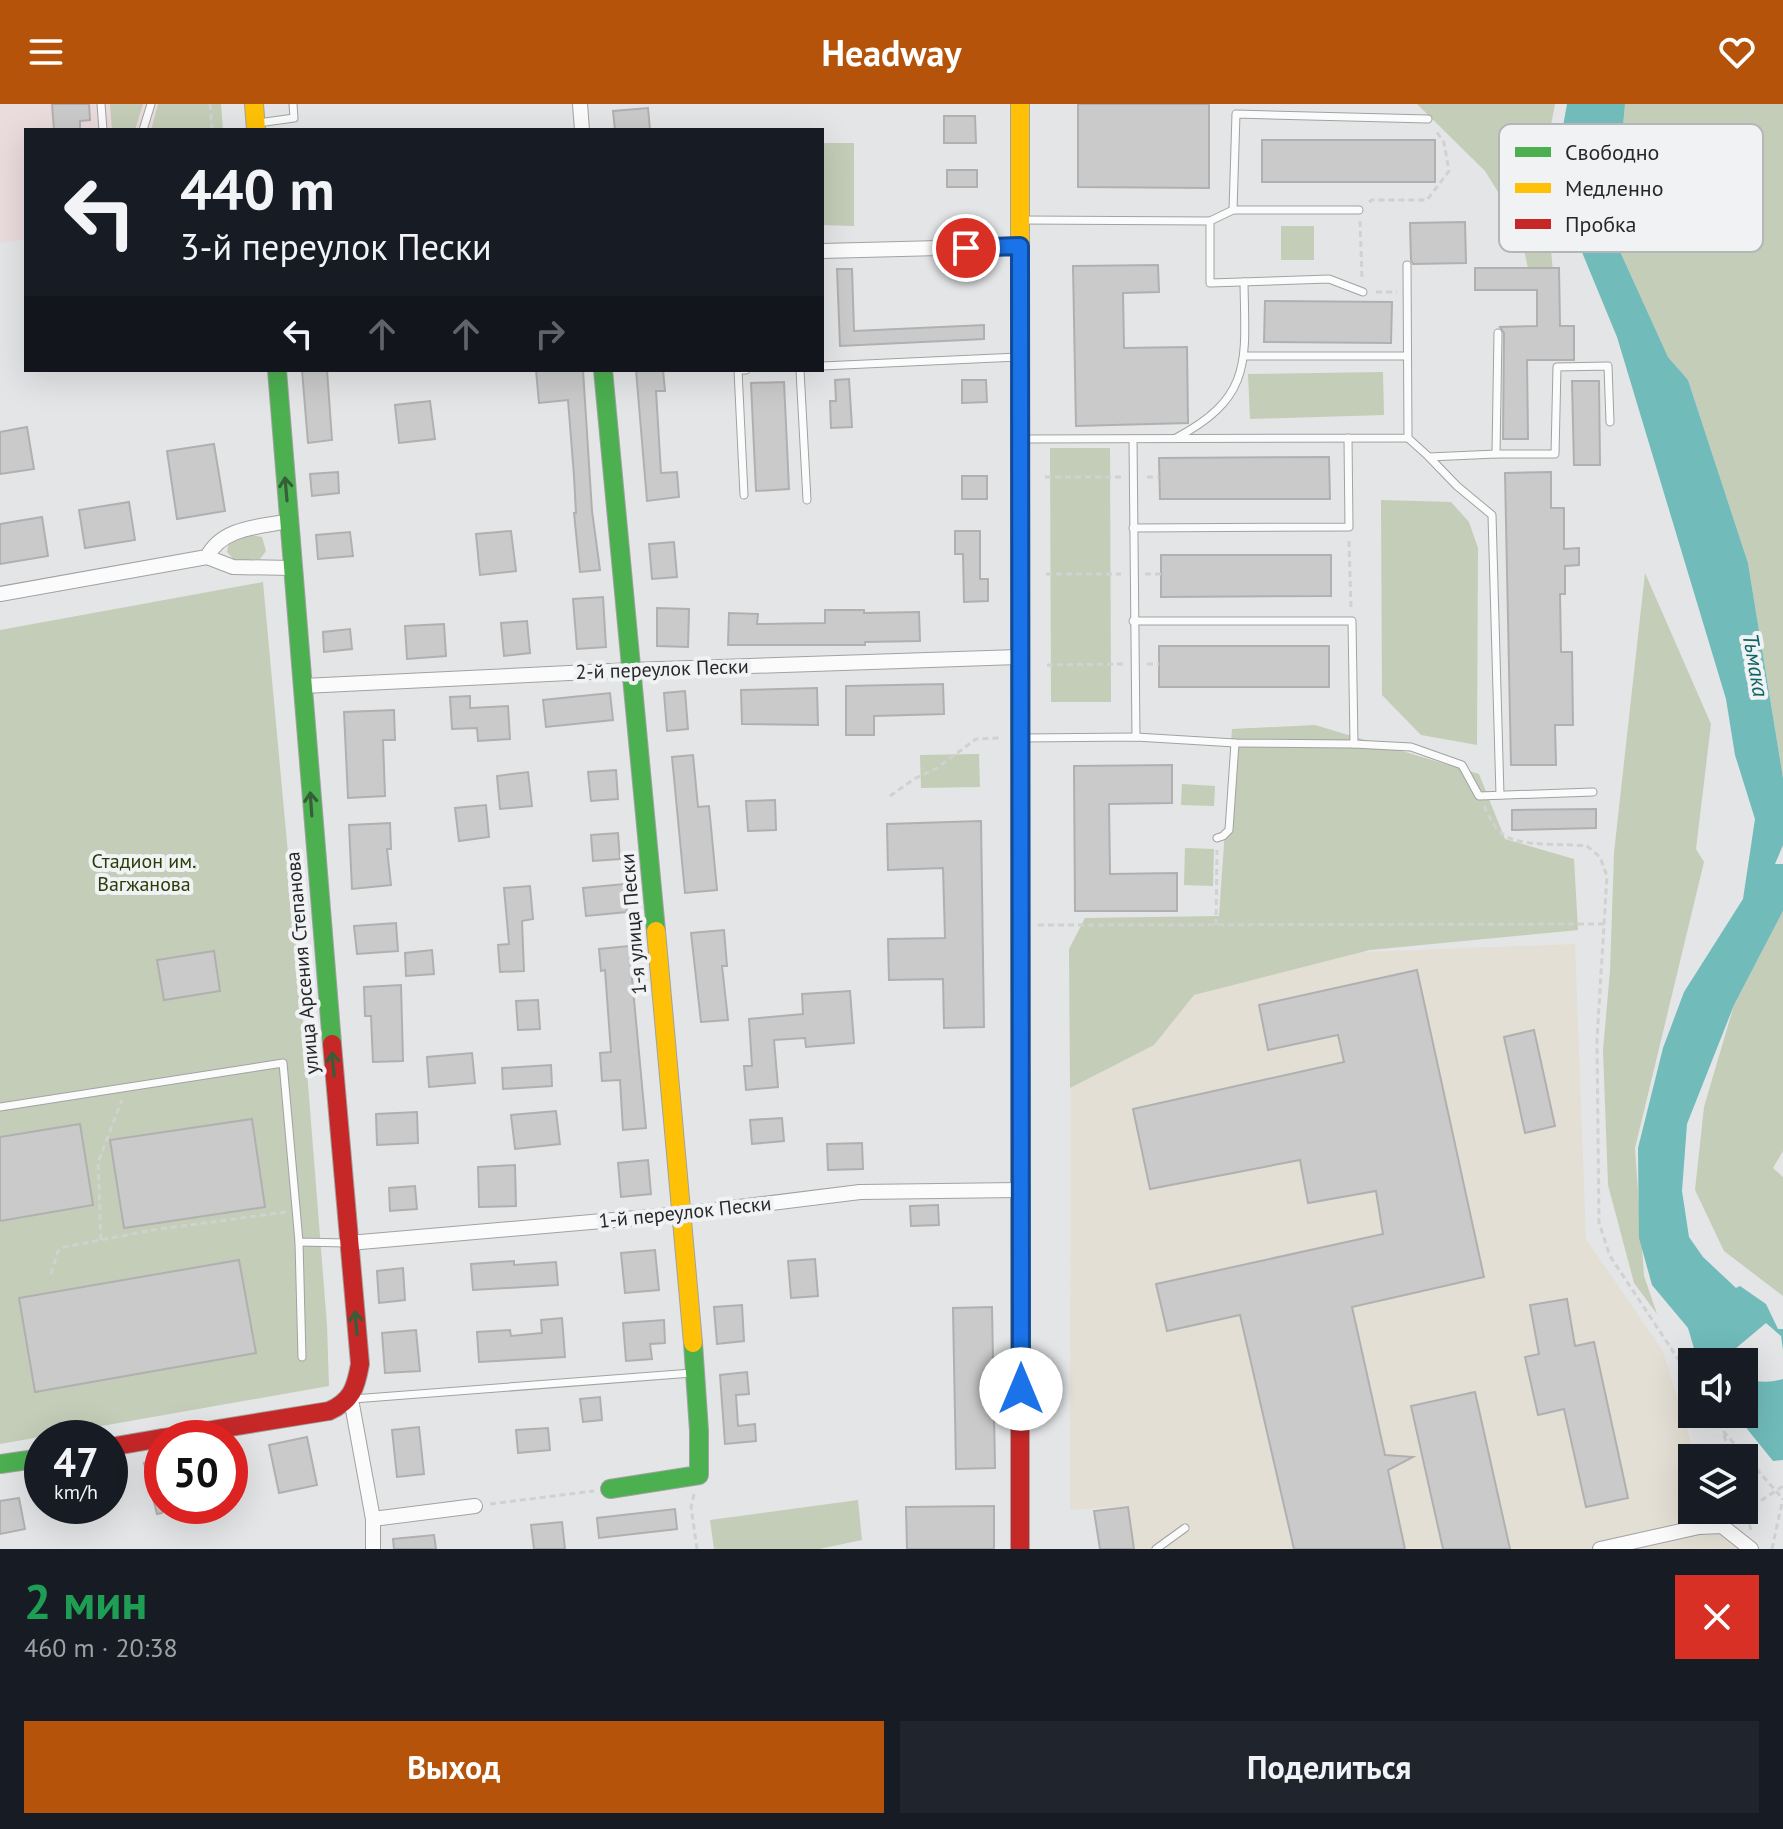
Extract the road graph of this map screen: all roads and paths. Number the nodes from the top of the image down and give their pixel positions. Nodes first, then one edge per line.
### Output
1 (101, 104) edge
2 (151, 104) edge
3 (210, 104) edge
4 (254, 104) edge
5 (293, 104) edge
6 (580, 104) edge
7 (1020, 104) edge
8 (1428, 119) joint
9 (256, 127) edge
10 (103, 128) edge
11 (144, 128) edge
12 (212, 128) edge
13 (582, 128) edge
14 (1233, 210) junction
15 (1359, 210) junction
16 (1020, 220) junction
17 (1210, 221) junction
18 (1020, 246) junction
19 (824, 251) edge
20 (1407, 265) dead end
21 (1244, 282) junction
22 (1363, 292) junction
23 (1407, 292) junction
24 (1498, 333) dead end
25 (1245, 356) junction
26 (1407, 356) junction
27 (1020, 357) junction
28 (824, 366) edge
29 (277, 372) edge
30 (603, 372) edge
31 (738, 372) edge
32 (800, 372) edge
33 (1610, 422) dead end
34 (1174, 438) junction
35 (1348, 438) junction
36 (1408, 438) junction
37 (1020, 439) junction
38 (1133, 439) junction
39 (1496, 454) junction
40 (1429, 457) junction
41 (1045, 477) dead end
42 (1133, 477) junction
43 (1159, 477) dead end
44 (744, 495) dead end
45 (807, 500) dead end
46 (289, 521) junction
47 (1349, 527) junction
48 (1133, 528) junction
49 (207, 557) junction
50 (293, 568) junction
51 (1046, 574) dead end
52 (1133, 574) junction
53 (1161, 574) dead end
54 (0, 594) edge
55 (1133, 621) junction
56 (1352, 621) junction
57 (1020, 657) junction
58 (1134, 664) junction
59 (1159, 664) dead end
60 (1047, 665) dead end
61 (631, 670) junction
62 (303, 686) junction
63 (1136, 737) junction
64 (1020, 738) junction
65 (1235, 743) junction
66 (1354, 744) junction
67 (1593, 792) dead end
68 (1500, 795) junction
69 (890, 796) dead end
70 (1479, 796) junction
71 (1217, 838) joint
72 (1606, 924) junction
73 (1021, 925) junction
74 (1216, 925) junction
75 (127, 1087) junction
76 (0, 1107) edge
77 (1021, 1190) junction
78 (298, 1210) junction
79 (683, 1214) junction
80 (101, 1240) junction
81 (299, 1242) junction
82 (349, 1243) junction
83 (51, 1274) dead end
84 (302, 1357) dead end
85 (1678, 1359) edge
86 (695, 1373) junction
87 (351, 1399) junction
88 (248, 1424) edge
89 (1722, 1428) edge
90 (1724, 1432) junction
91 (1727, 1444) edge
92 (24, 1461) edge
93 (0, 1464) edge
94 (1783, 1486) edge
95 (610, 1489) joint
96 (1776, 1491) junction
97 (1783, 1499) edge
98 (475, 1506) joint
99 (691, 1507) dead end
100 (373, 1519) junction
101 (1722, 1526) junction
102 (1185, 1528) dead end
103 (373, 1549) edge
104 (697, 1549) edge
105 (1020, 1549) edge
106 (1156, 1549) edge
107 (1600, 1549) edge
108 (1751, 1549) edge
109 (1772, 1549) edge

1 - 10 lane
2 - 11 lane
3 - 12 path
4 - 9 street
5 - 9 lane
6 - 13 street
7 - 16 street
8 - 14 lane
8 - 15 path
14 - 15 lane
14 - 17 lane
15 - 22 path
16 - 17 lane
16 - 18 street
17 - 21 lane
18 - 19 street
18 - 27 street
20 - 23 lane
21 - 22 lane
21 - 25 lane
22 - 23 path
23 - 26 lane
24 - 39 lane
25 - 26 lane
25 - 34 lane
26 - 36 lane
27 - 28 lane
27 - 37 street
46 -> 29 street, улица Арсения Степанова
30 - 61 street, 1-я улица Пески
31 - 44 lane
32 - 45 lane
33 - 39 lane
34 - 35 lane
34 - 38 lane
35 - 36 lane
35 - 47 lane
36 - 40 lane
37 - 38 lane
37 - 57 street
38 - 42 lane
39 - 40 lane
40 - 68 lane
41 - 42 path
42 - 43 path
42 - 48 lane
46 - 49 street
46 - 50 street, улица Арсения Степанова
47 - 48 lane
47 - 56 path
48 - 52 lane
49 - 50 street
49 - 54 street
50 - 62 street, улица Арсения Степанова
51 - 52 path
52 - 53 path
52 - 55 lane
55 - 56 lane
55 - 58 lane
56 - 66 lane
57 - 61 street, 2-й переулок Пески
57 - 64 street
58 - 59 path
58 - 60 path
58 - 63 lane
61 - 62 street, 2-й переулок Пески
61 - 79 street, 1-я улица Пески
82 -> 62 street, улица Арсения Степанова
63 - 64 lane
63 - 65 lane
64 - 69 path
64 - 73 street
65 - 66 lane
65 - 71 lane
66 - 70 lane
67 - 68 lane
68 - 70 lane
70 - 72 path
71 - 74 path
72 - 74 path
72 - 85 path
73 - 74 path
73 - 77 street
75 - 76 lane
75 - 78 lane
75 - 80 path
77 - 79 street, 1-й переулок Пески
77 - 105 street
78 - 80 path
78 - 81 lane
79 - 82 street, 1-й переулок Пески
79 - 86 street, 1-я улица Пески
80 - 83 path
81 - 82 lane
81 - 84 lane
87 -> 82 street, улица Арсения Степанова
86 - 87 lane
86 - 95 street, 1-я улица Пески
87 - 88 street
87 - 100 street, улица Арсения Степанова
89 - 90 path
90 - 91 path
90 - 96 path
92 - 93 street
94 - 96 path
95 - 98 path
96 - 97 path
96 - 101 path
97 - 109 path
98 - 100 street
99 - 104 path
100 - 103 street, улица Арсения Степанова
101 - 107 street
101 - 108 street
102 - 106 lane

